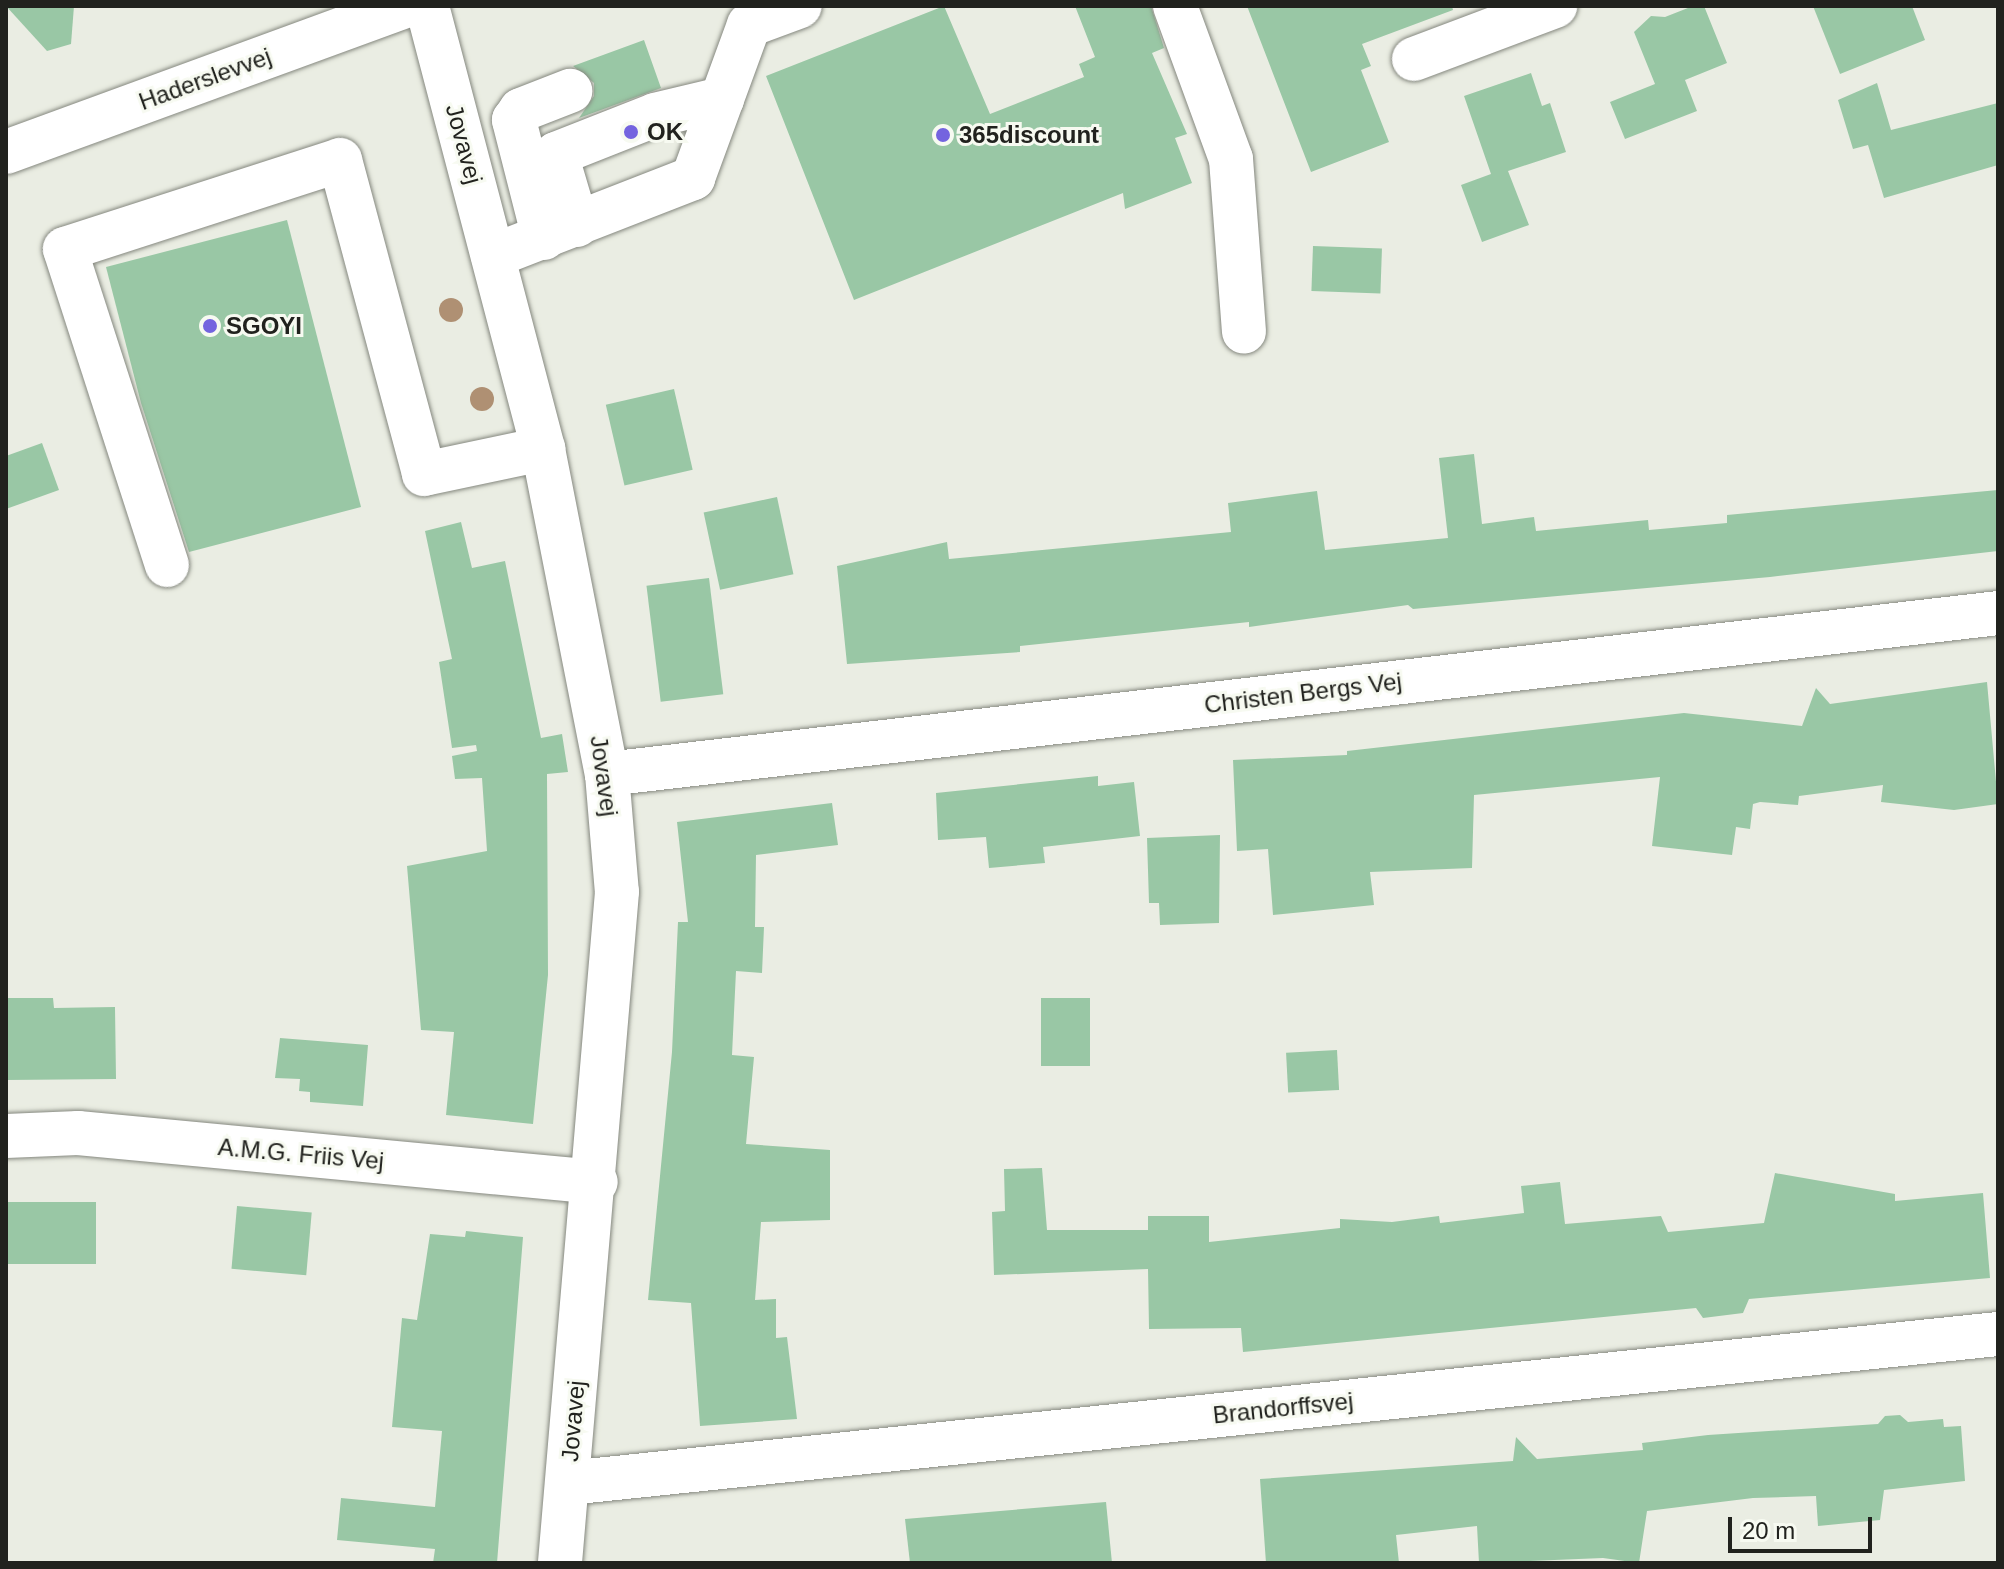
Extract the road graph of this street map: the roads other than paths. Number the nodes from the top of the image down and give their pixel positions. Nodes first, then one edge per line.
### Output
1 (404, 6) edge
2 (427, 6) edge
3 (800, 6) edge
4 (1175, 6) edge
5 (1555, 6) edge
6 (1414, 59) dead end
7 (570, 91) dead end
8 (718, 109) junction
9 (6, 152) edge
10 (561, 231) junction
11 (493, 256) junction
12 (1244, 332) dead end
13 (543, 449) junction
14 (167, 565) dead end
15 (1998, 613) edge
16 (607, 774) junction
17 (6, 1136) edge
18 (596, 1182) junction
19 (1998, 1334) edge
20 (568, 1483) junction
21 (560, 1563) edge

1 - 9 street, Haderslevvej
2 - 11 street, Jovavej
3 - 8 street
4 - 12 street
5 - 6 street
7 - 10 street
8 - 10 street
8 - 10 street
10 - 11 street
11 - 13 street, Jovavej
13 - 14 street
13 - 16 street, Jovavej
15 - 16 street, Christen Bergs Vej
16 - 18 street, Jovavej
17 - 18 street, A.M.G. Friis Vej
18 - 20 street, Jovavej
19 - 20 street, Brandorffsvej
20 - 21 street, Jovavej

